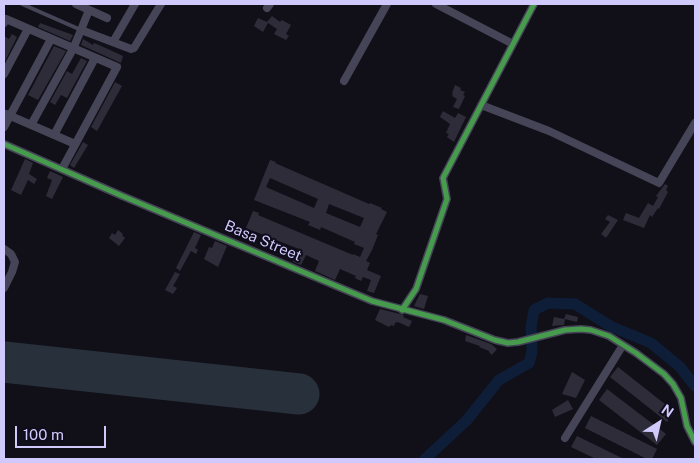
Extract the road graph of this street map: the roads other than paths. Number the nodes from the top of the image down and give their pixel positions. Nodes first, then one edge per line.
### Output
1 (22, 4) edge
2 (76, 4) edge
3 (135, 4) edge
4 (162, 4) edge
5 (387, 4) edge
6 (436, 4) edge
7 (534, 4) edge
8 (89, 10) junction
9 (107, 18) dead end
10 (4, 23) edge
11 (28, 29) junction
12 (81, 30) junction
13 (50, 39) junction
14 (112, 42) junction
15 (513, 44) junction
16 (73, 49) junction
17 (95, 58) junction
18 (4, 74) edge
19 (344, 81) dead end
20 (481, 105) junction
21 (6, 115) edge
22 (695, 123) edge
23 (31, 125) junction
24 (4, 127) edge
25 (54, 134) junction
26 (4, 144) edge
27 (75, 144) junction
28 (62, 169) junction
29 (4, 249) edge
30 (4, 288) edge
31 (402, 310) junction
32 (623, 345) junction
33 (565, 438) dead end
34 (695, 442) edge

1 - 12 lane
2 - 8 street
3 - 14 street
4 - 14 street
5 - 19 street
6 - 15 street
7 - 15 street
8 - 9 street
8 - 12 street
10 - 11 street
11 - 13 street
11 - 18 street
12 - 14 street
12 - 16 street
13 - 16 street
13 - 21 street
15 - 20 street
16 - 17 street
16 - 23 street
17 - 25 street
17 - 27 street
20 - 22 street
20 - 31 street
21 - 23 street
21 - 24 street
23 - 25 street
25 - 27 street
26 - 28 street, Basa Street
27 - 28 street
28 - 31 street, Basa Street
29 - 30 street
31 - 32 street, Basa Street
32 - 33 street
32 - 34 street

